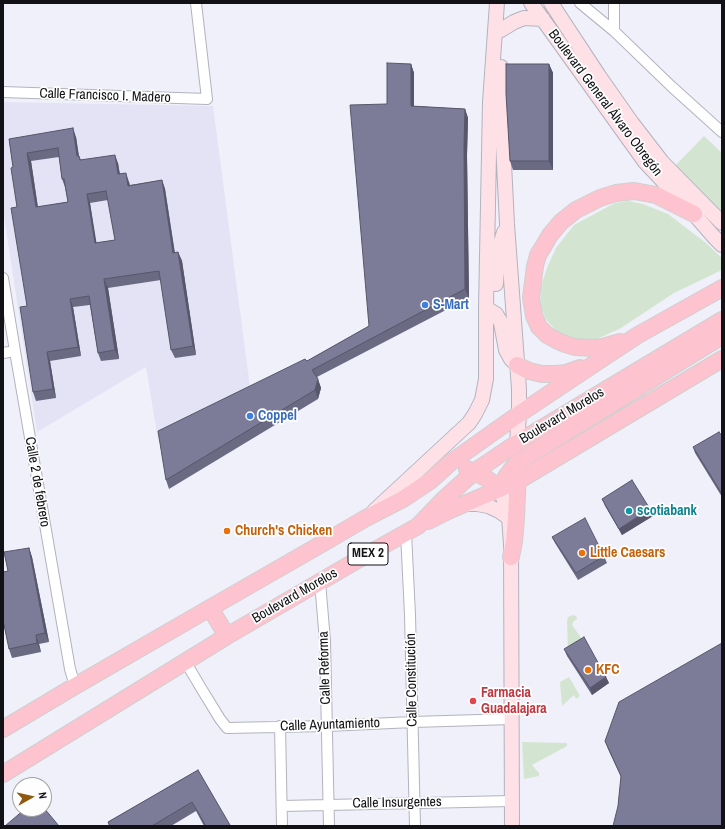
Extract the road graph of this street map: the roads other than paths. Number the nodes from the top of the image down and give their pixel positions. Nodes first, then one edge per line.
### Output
1 (196, 3) edge
2 (497, 3) edge
3 (505, 3) edge
4 (531, 3) edge
5 (551, 3) edge
6 (580, 3) edge
7 (614, 3) edge
8 (543, 19) junction
9 (501, 30) junction
10 (614, 31) junction
11 (3, 92) edge
12 (722, 132) edge
13 (694, 214) junction
14 (722, 223) edge
15 (507, 224) junction
16 (718, 241) edge
17 (3, 278) edge
18 (722, 288) edge
19 (486, 308) junction
20 (722, 320) edge
21 (638, 336) junction
22 (722, 336) edge
23 (14, 351) junction
24 (3, 352) edge
25 (722, 359) edge
26 (597, 362) junction
27 (517, 365) junction
28 (519, 414) junction
29 (517, 443) junction
30 (518, 462) junction
31 (450, 464) junction
32 (474, 472) junction
33 (518, 480) junction
34 (500, 489) junction
35 (465, 504) junction
36 (366, 518) junction
37 (509, 518) junction
38 (412, 530) junction
39 (511, 557) junction
40 (320, 582) junction
41 (210, 608) junction
42 (227, 636) junction
43 (185, 661) junction
44 (74, 686) junction
45 (512, 720) junction
46 (413, 722) junction
47 (280, 726) junction
48 (327, 726) junction
49 (3, 729) edge
50 (3, 774) edge
51 (512, 801) junction
52 (415, 803) junction
53 (329, 805) junction
54 (282, 806) junction
55 (282, 826) edge
56 (329, 826) edge
57 (415, 826) edge
58 (512, 826) edge

1 - 11 street, Calle Francisco I. Madero
2 - 19 main road
3 - 9 main road
4 - 8 main road, Boulevard General Álvaro Obregón
5 - 14 main road, Boulevard General Álvaro Obregón
6 - 10 street
7 - 10 street
8 - 9 main road
8 - 13 main road, Boulevard General Álvaro Obregón
9 - 15 main road
10 - 12 street
13 - 16 main road, Boulevard General Álvaro Obregón
13 - 21 main road
15 - 19 main road
15 - 27 main road
17 - 23 street, Calle 2 de febrero
18 - 21 main road, Boulevard Morelos / MEX 2
19 - 27 main road
19 - 36 main road
20 - 29 main road, Boulevard Morelos / MEX 2
21 - 26 main road, Boulevard Morelos / MEX 2
22 - 30 main road
23 - 24 street
23 - 44 street, Calle 2 de febrero
25 - 33 main road
26 - 27 main road
26 - 28 main road, Boulevard Morelos / MEX 2
27 - 28 main road
28 - 29 main road
28 - 31 main road, Boulevard Morelos / MEX 2
29 - 30 main road
29 - 32 main road, Boulevard Morelos / MEX 2
30 - 33 main road
30 - 34 main road
31 - 32 main road
31 - 36 main road, Boulevard Morelos / MEX 2
32 - 34 main road
32 - 38 main road, Boulevard Morelos / MEX 2
33 - 34 main road
33 - 39 main road
34 - 35 main road
34 - 37 main road
35 - 37 main road
35 - 38 main road
36 - 41 main road, Boulevard Morelos / MEX 2
37 - 39 main road
38 - 40 main road, Boulevard Morelos / MEX 2
38 - 46 street, Calle Constitución
39 - 45 main road
40 - 42 main road, Boulevard Morelos / MEX 2
40 - 48 street, Calle Reforma
41 - 42 main road
41 - 44 main road, Boulevard Morelos / MEX 2
42 - 43 main road, Boulevard Morelos / MEX 2
43 - 47 street, Calle Ayuntamiento
43 - 50 main road, Boulevard Morelos / MEX 2
44 - 49 main road, Boulevard Morelos / MEX 2
45 - 46 street, Calle Ayuntamiento
45 - 51 main road
46 - 48 street, Calle Ayuntamiento
46 - 52 street, Calle Constitución
47 - 48 street, Calle Ayuntamiento
47 - 54 street
48 - 53 street, Calle Reforma
51 - 52 street, Calle Insurgentes
51 - 58 main road
52 - 53 street, Calle Insurgentes
52 - 57 street, Calle Constitución
53 - 54 street, Calle Insurgentes
53 - 56 street, Calle Reforma
54 - 55 street

